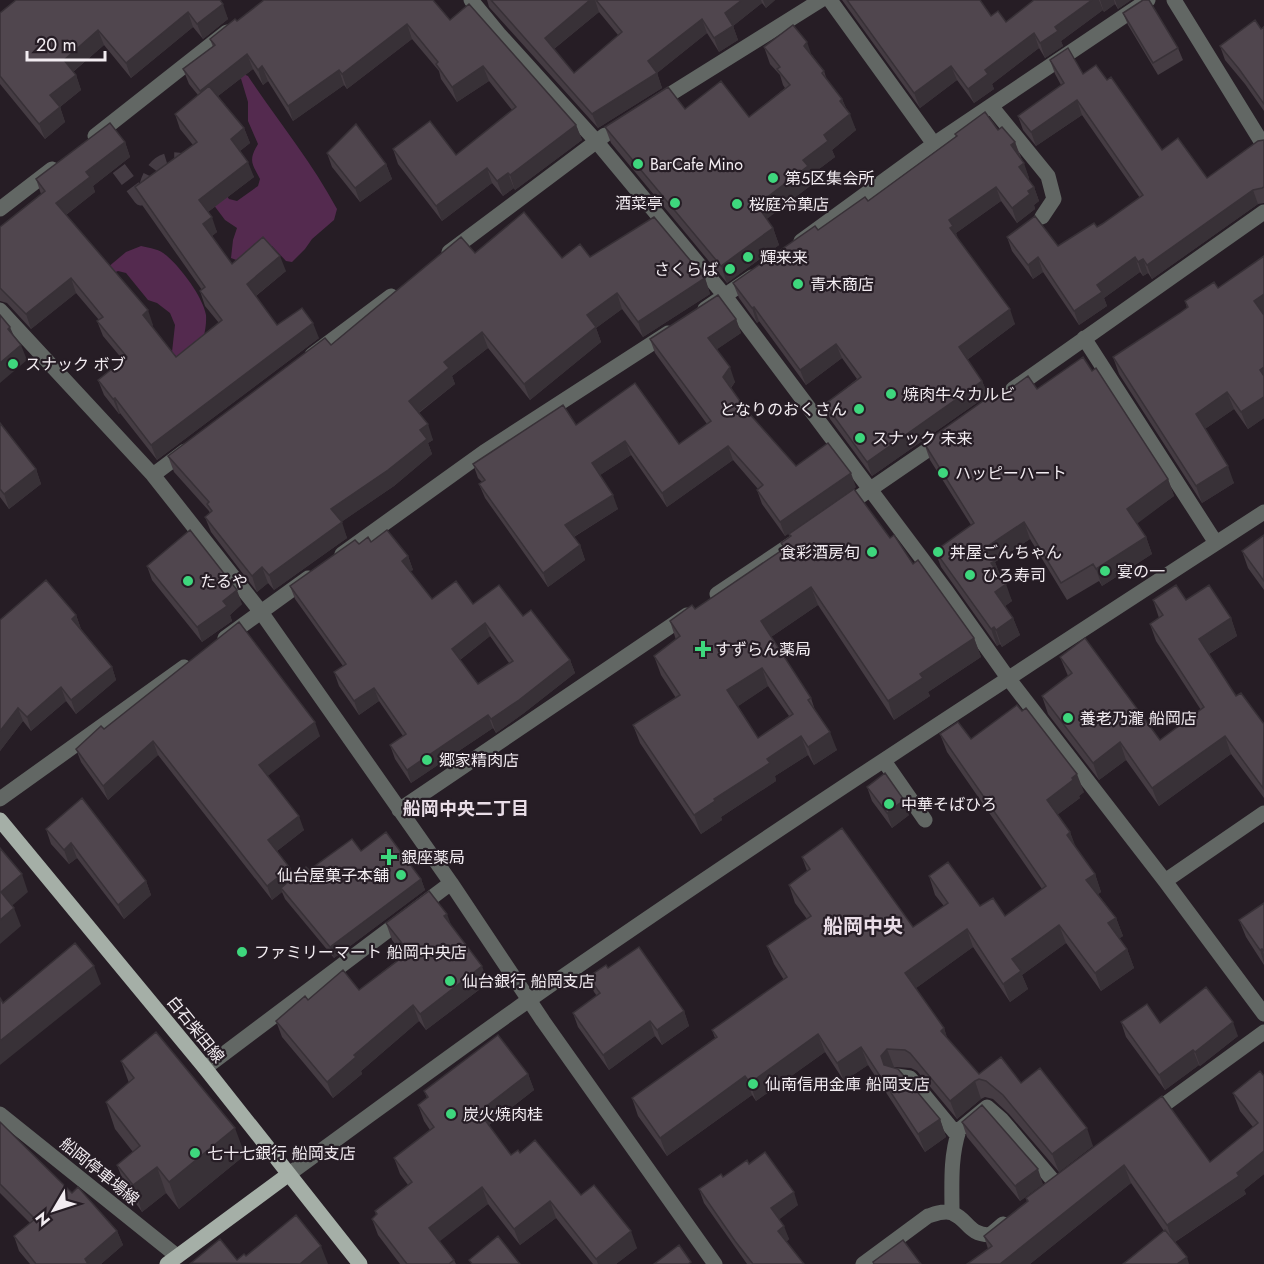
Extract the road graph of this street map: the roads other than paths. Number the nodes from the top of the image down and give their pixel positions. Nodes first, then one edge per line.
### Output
1 (471, 0) edge
2 (821, 0) edge
3 (830, 0) edge
4 (1148, 0) edge
5 (1174, 0) edge
6 (240, 21) edge
7 (991, 106) junction
8 (645, 110) edge
9 (616, 129) edge
10 (596, 141) junction
11 (85, 143) edge
12 (934, 144) junction
13 (1264, 146) edge
14 (66, 158) edge
15 (0, 209) edge
16 (1264, 212) edge
17 (1042, 217) dead end
18 (792, 248) edge
19 (439, 260) edge
20 (763, 268) edge
21 (402, 288) edge
22 (725, 296) junction
23 (0, 310) edge
24 (1084, 338) junction
25 (300, 364) edge
26 (997, 400) edge
27 (958, 428) edge
28 (199, 440) edge
29 (153, 475) junction
30 (870, 490) junction
31 (1264, 512) edge
32 (831, 517) edge
33 (811, 530) edge
34 (1216, 543) junction
35 (261, 612) junction
36 (213, 646) edge
37 (194, 660) edge
38 (1008, 678) junction
39 (884, 761) junction
40 (0, 799) edge
41 (399, 810) junction
42 (1264, 813) edge
43 (0, 820) edge
44 (925, 820) dead end
45 (1165, 881) junction
46 (451, 883) junction
47 (530, 1000) junction
48 (1264, 1014) edge
49 (1264, 1032) edge
50 (205, 1068) junction
51 (897, 1076) edge
52 (0, 1114) edge
53 (1141, 1122) edge
54 (957, 1135) junction
55 (289, 1174) junction
56 (1056, 1184) edge
57 (1019, 1211) edge
58 (952, 1213) junction
59 (172, 1260) edge
60 (360, 1264) edge
61 (715, 1264) edge
62 (863, 1264) edge

1 - 10 street
2 - 8 street
3 - 12 street
4 - 7 street
5 - 13 street
6 - 11 street
7 - 12 street
7 - 17 street
9 - 10 street
10 - 19 street
10 - 22 street
12 - 18 street
14 - 15 street
16 - 24 street
20 - 22 street
21 - 25 street
22 - 30 street
22 - 35 street
23 - 29 street
24 - 26 street
24 - 34 street
27 - 30 street
28 - 29 street
29 - 35 street
30 - 32 street
30 - 38 street
31 - 34 street
33 - 41 street
34 - 38 street
35 - 36 street
35 - 41 street
37 - 40 street
38 - 39 street
38 - 45 street
39 - 44 street
39 - 47 street
41 - 46 street
42 - 45 street
43 - 50 main road, 白石柴田線
45 - 48 street
46 - 47 street
46 - 50 street
47 - 55 street
47 - 61 street
49 - 53 street
50 - 55 main road, 白石柴田線
51 - 54 street
52 - 59 street, 船岡停車場線
54 - 56 street
54 - 58 street
55 - 59 main road
55 - 60 main road, 白石柴田線
57 - 58 street
58 - 62 street

